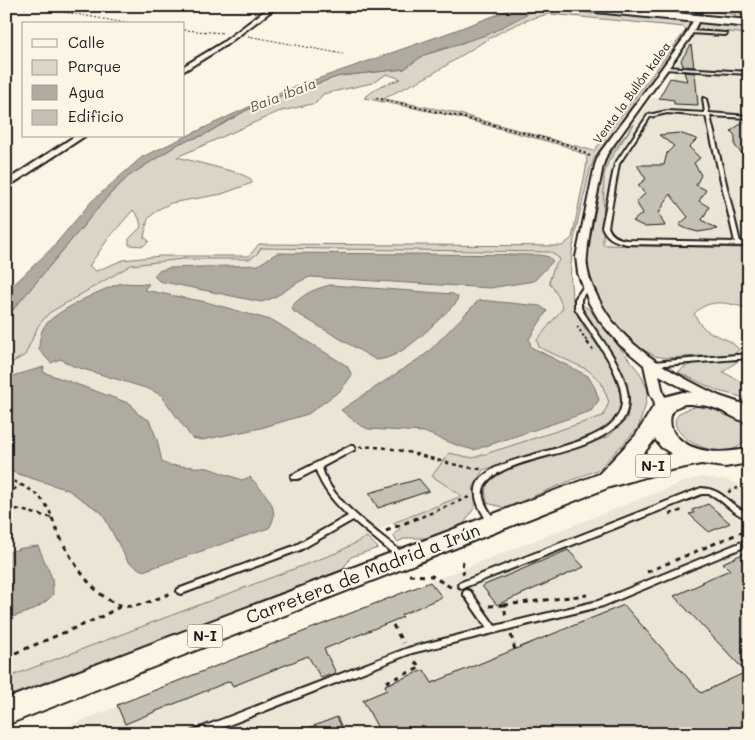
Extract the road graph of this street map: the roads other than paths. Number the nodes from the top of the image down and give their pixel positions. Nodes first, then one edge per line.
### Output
1 (275, 6) edge
2 (564, 6) edge
3 (621, 6) edge
4 (749, 19) edge
5 (695, 22) dead end
6 (749, 24) edge
7 (690, 32) junction
8 (725, 34) dead end
9 (185, 68) edge
10 (665, 68) junction
11 (749, 73) edge
12 (704, 99) dead end
13 (707, 114) junction
14 (749, 117) edge
15 (78, 138) edge
16 (6, 184) edge
17 (738, 244) junction
18 (749, 244) edge
19 (586, 287) junction
20 (749, 356) edge
21 (650, 364) junction
22 (731, 403) edge
23 (662, 411) junction
24 (749, 416) edge
25 (352, 448) road end
26 (749, 455) edge
27 (699, 457) junction
28 (318, 466) junction
29 (295, 477) dead end
30 (607, 478) junction
31 (749, 516) edge
32 (353, 517) junction
33 (493, 524) junction
34 (749, 542) edge
35 (404, 568) junction
36 (181, 590) road end
37 (493, 630) junction
38 (6, 712) edge
39 (195, 734) edge

1 - 9 street
2 - 6 highway
3 - 4 highway
5 - 7 street, Venta la Bullón kalea
7 - 8 lane
7 - 10 street, Venta la Bullón kalea
10 - 11 lane
10 - 19 street, Venta la Bullón kalea
12 - 13 lane
13 - 14 lane
13 - 17 lane
13 - 17 lane
15 - 16 street
17 - 18 lane
19 - 21 street, Venta la Bullón kalea
19 - 33 lane
20 - 21 lane
21 - 22 street, Venta la Bullón kalea
21 - 23 street
22 - 23 highway
22 - 24 highway
23 - 27 highway
23 - 30 highway, N-I
25 - 28 lane
26 - 27 highway
27 - 30 highway, N-I
28 - 29 lane
28 - 32 lane
30 - 33 highway, Carretera de Madrid a Irún / N-I
31 - 37 lane
32 - 35 lane
32 - 36 lane
33 - 35 highway, Carretera de Madrid a Irún / N-I
34 - 37 lane
35 - 38 highway, Carretera de Madrid a Irún / N-I
37 - 39 lane

